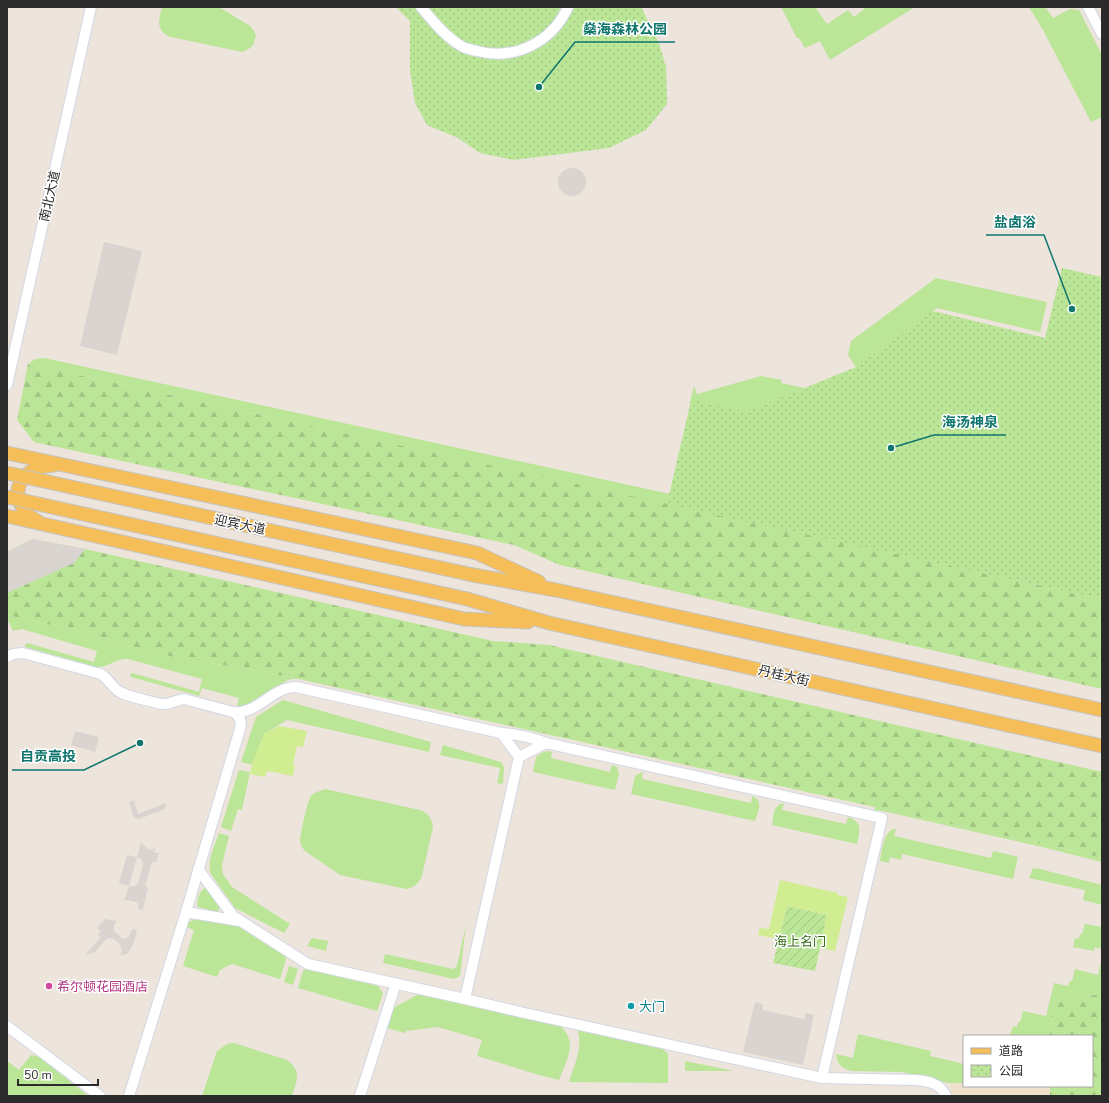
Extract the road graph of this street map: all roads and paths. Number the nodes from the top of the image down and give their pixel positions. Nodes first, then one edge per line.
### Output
1 (91, 7) edge
2 (421, 7) edge
3 (568, 7) edge
4 (1088, 7) edge
5 (1102, 34) edge
6 (7, 385) edge
7 (7, 454) edge
8 (60, 464) junction
9 (7, 472) edge
10 (7, 497) edge
11 (7, 516) edge
12 (42, 524) junction
13 (556, 590) junction
14 (467, 599) joint
15 (549, 623) junction
16 (7, 657) edge
17 (249, 710) junction
18 (1102, 710) edge
19 (233, 712) junction
20 (240, 730) junction
21 (501, 733) junction
22 (546, 743) junction
23 (1102, 746) edge
24 (519, 757) junction
25 (198, 870) junction
26 (186, 912) junction
27 (239, 920) junction
28 (396, 983) junction
29 (465, 999) junction
30 (7, 1026) edge
31 (822, 1078) junction
32 (100, 1096) edge
33 (129, 1096) edge
34 (360, 1096) edge
35 (946, 1096) edge

1 - 6 street, 南北大道
2 - 3 street
4 - 5 street
7 - 8 main road
8 - 12 main road
8 - 13 main road
9 - 13 main road, 迎宾大道, bridge
10 - 14 main road, 迎宾大道, bridge
11 - 12 main road
12 - 15 main road
13 - 18 main road
14 - 15 main road, 丹桂大街
15 - 23 main road, 丹桂大街
16 - 19 street
17 - 19 street
17 - 20 street
17 - 21 street
19 - 20 street
20 - 25 street
21 - 22 street
21 - 24 street
22 - 24 street
22 - 31 street
24 - 29 street
25 - 26 street
25 - 27 street
26 - 27 street
26 - 33 street
27 - 28 street
28 - 29 street
28 - 34 street
29 - 31 street
30 - 32 street
31 - 35 street

